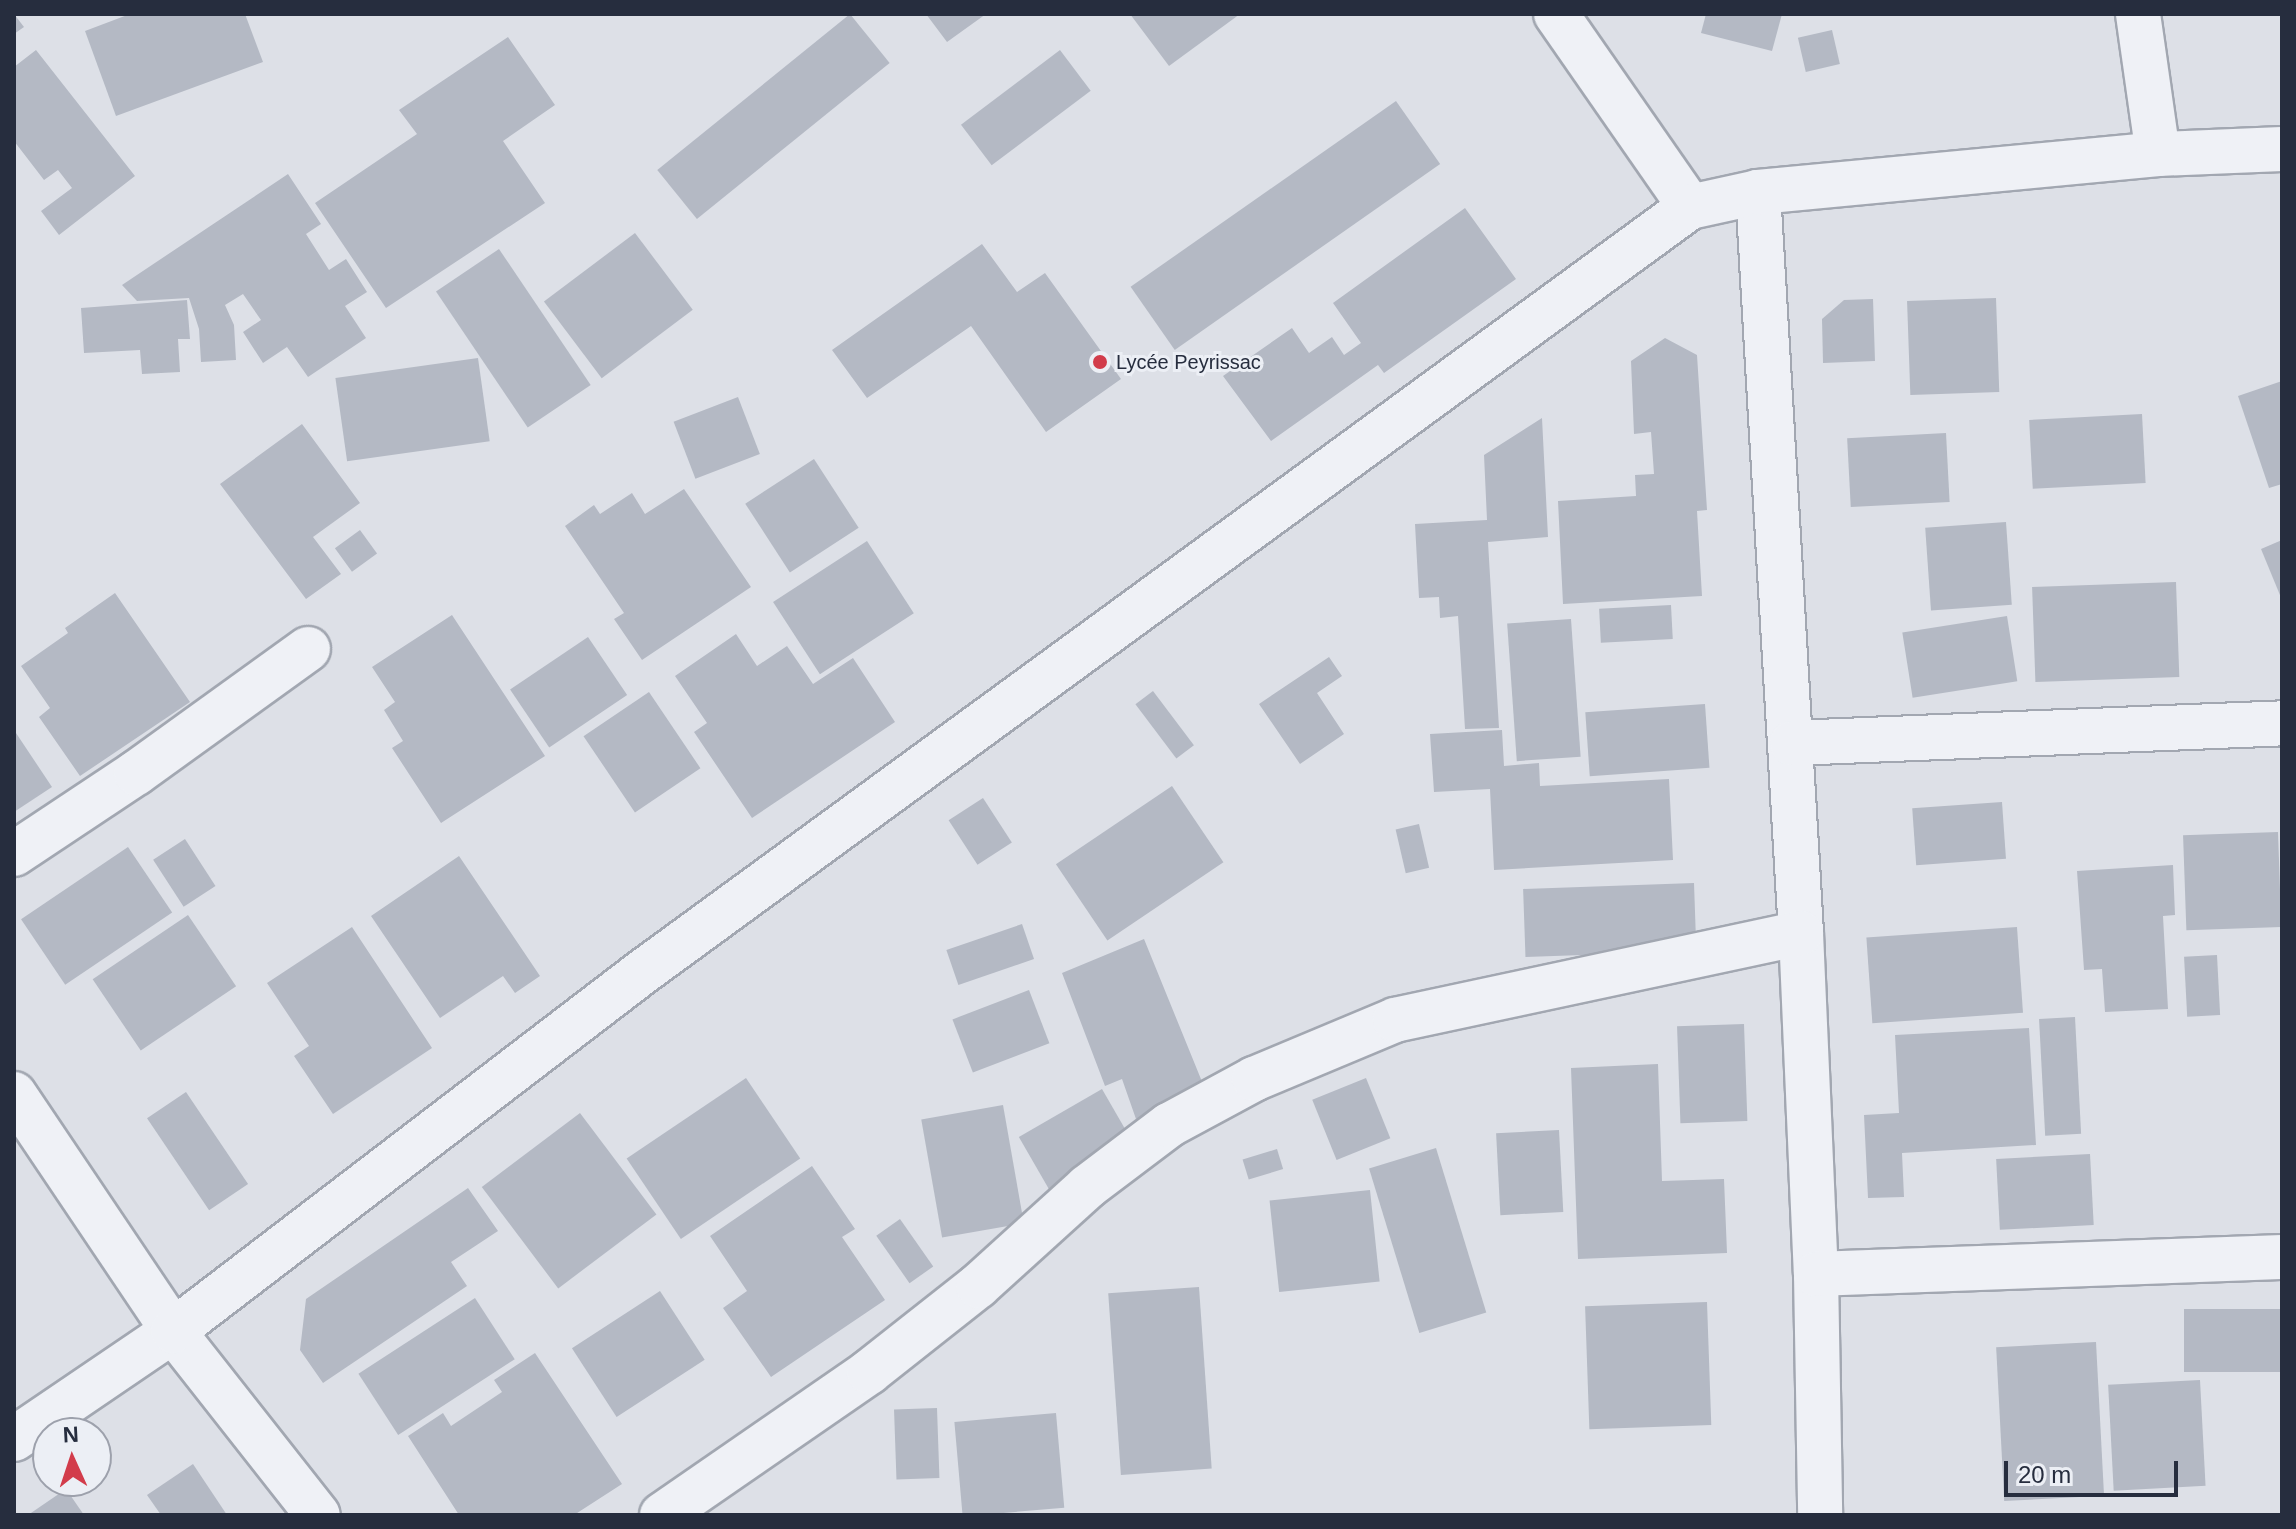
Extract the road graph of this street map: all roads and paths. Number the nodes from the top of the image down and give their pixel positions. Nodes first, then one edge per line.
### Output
1 (1556, 14) edge
2 (2138, 14) edge
3 (2282, 149) edge
4 (2158, 154) junction
5 (1758, 192) junction
6 (1690, 207) junction
7 (308, 649) dead end
8 (2282, 723) edge
9 (1792, 743) junction
10 (14, 854) edge
11 (1801, 933) junction
12 (14, 1094) edge
13 (2282, 1257) edge
14 (1816, 1274) junction
15 (173, 1331) junction
16 (14, 1439) edge
17 (318, 1515) edge
18 (662, 1515) edge
19 (1820, 1515) edge

1 - 6 street
2 - 4 street
3 - 4 street
4 - 5 street
5 - 6 street
5 - 9 street
6 - 15 street
7 - 10 street
8 - 9 street
9 - 11 street
11 - 14 street
11 - 18 street
12 - 15 street
13 - 14 street
14 - 19 street
15 - 16 street
15 - 17 street

